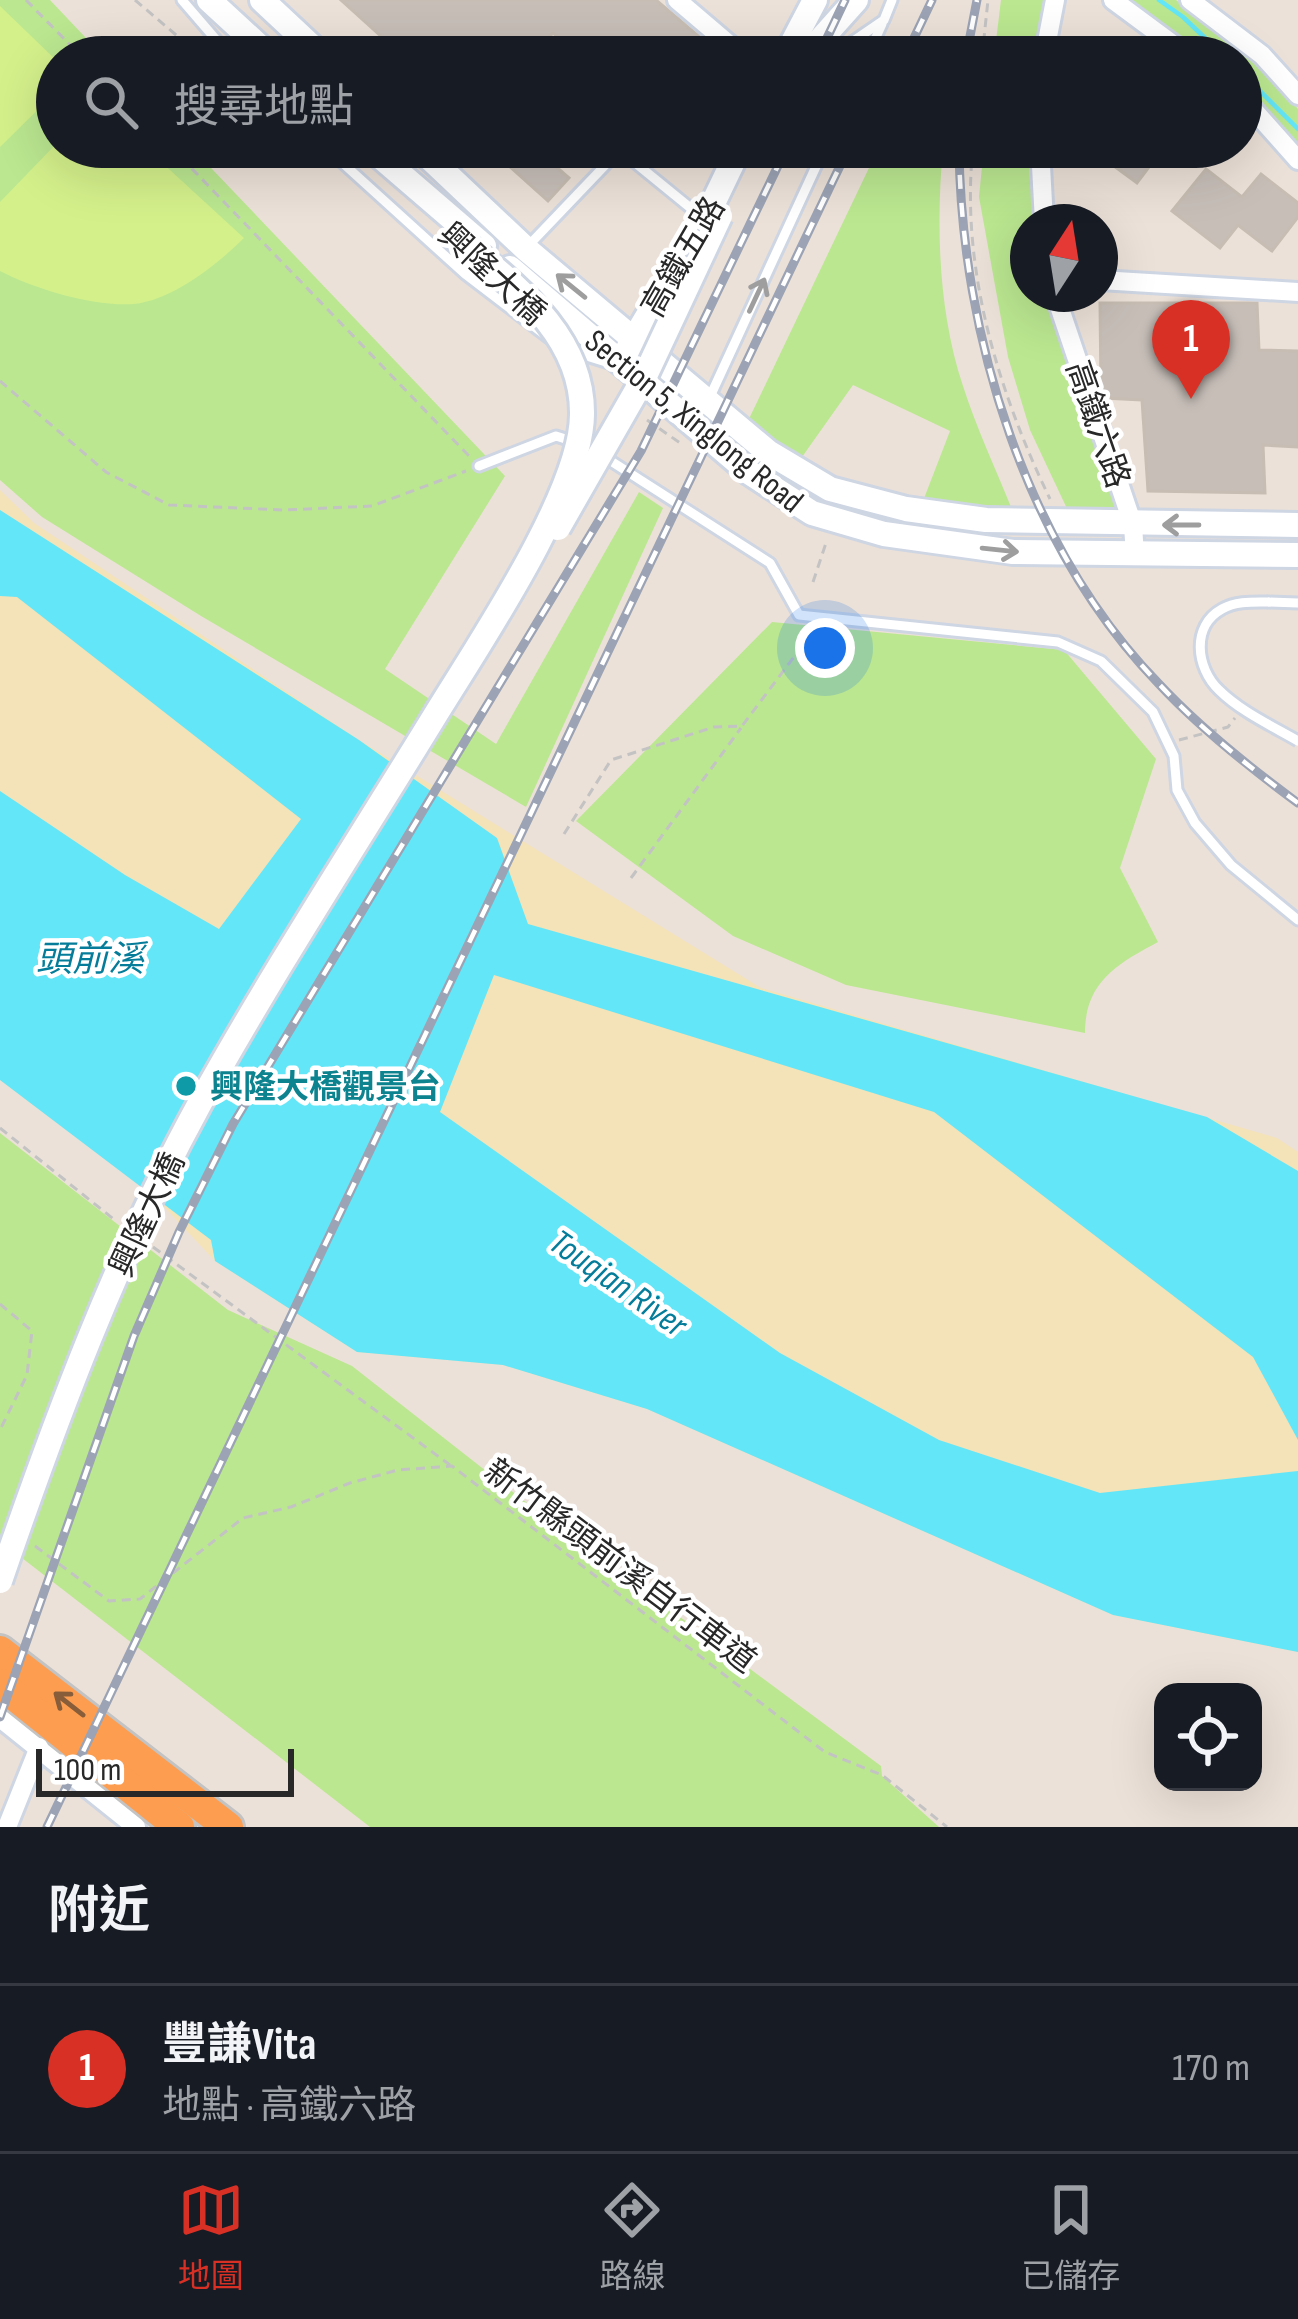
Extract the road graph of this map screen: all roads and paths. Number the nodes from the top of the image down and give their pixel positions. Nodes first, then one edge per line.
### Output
1 (26, 0) edge
2 (136, 0) edge
3 (182, 0) edge
4 (195, 0) edge
5 (208, 0) edge
6 (262, 0) edge
7 (677, 0) edge
8 (815, 0) edge
9 (856, 0) edge
10 (892, 0) edge
11 (988, 0) edge
12 (1055, 0) edge
13 (1113, 0) edge
14 (1190, 0) edge
15 (884, 20) junction
16 (61, 36) edge
17 (178, 36) edge
18 (213, 36) edge
19 (229, 36) edge
20 (248, 36) edge
21 (301, 36) edge
22 (719, 36) edge
23 (796, 36) edge
24 (824, 36) edge
25 (861, 36) edge
26 (877, 36) edge
27 (984, 36) edge
28 (1048, 36) edge
29 (1162, 36) edge
30 (1236, 36) edge
31 (1262, 56) edge
32 (1298, 95) edge
33 (1262, 120) edge
34 (1298, 160) edge
35 (191, 168) edge
36 (350, 168) edge
37 (377, 168) edge
38 (393, 168) edge
39 (440, 168) edge
40 (603, 168) edge
41 (643, 168) edge
42 (732, 168) edge
43 (742, 168) edge
44 (815, 168) edge
45 (970, 168) edge
46 (1041, 168) edge
47 (1043, 204) edge
48 (713, 218) junction
49 (526, 249) junction
50 (1118, 281) edge
51 (1298, 292) edge
52 (1061, 312) edge
53 (635, 338) junction
54 (619, 362) junction
55 (0, 381) edge
56 (708, 401) junction
57 (479, 466) junction
58 (1056, 511) dead end
59 (1133, 525) junction
60 (1298, 525) edge
61 (830, 532) dead end
62 (1298, 555) edge
63 (1135, 556) junction
64 (813, 582) dead end
65 (1298, 603) edge
66 (823, 617) junction
67 (492, 624) junction
68 (1242, 711) dead end
69 (742, 726) junction
70 (1166, 739) junction
71 (1298, 741) edge
72 (564, 834) dead end
73 (631, 878) dead end
74 (1298, 920) edge
75 (0, 1128) edge
76 (115, 1220) dead end
77 (152, 1247) dead end
78 (0, 1304) edge
79 (0, 1430) edge
80 (452, 1466) junction
81 (30, 1543) dead end
82 (0, 1581) edge
83 (0, 1651) edge
84 (0, 1684) edge
85 (0, 1718) edge
86 (39, 1747) junction
87 (7, 1827) edge
88 (136, 1827) edge
89 (179, 1827) edge
90 (228, 1827) edge
91 (947, 1827) edge

1 - 16 path
2 - 17 path
3 - 18 lane
4 - 19 street
5 - 20 street
6 - 21 street
7 - 22 street
8 - 23 street
9 - 24 street
10 - 15 lane
11 - 27 path
12 - 28 street
13 - 29 street
14 - 30 street
15 - 25 lane
15 - 26 lane
31 - 32 street
33 - 34 street
35 - 57 path
36 - 54 lane
37 - 67 street, 興隆大橋, bridge
38 - 54 street, Section 5, Xinglong Road
39 - 49 street, Section 5, Xinglong Road
40 - 49 lane
41 - 48 lane
42 - 48 street, 高鐵五路
43 - 48 street, 興隆大橋
56 -> 44 lane
45 - 58 path
46 - 47 street
48 - 53 street, 高鐵五路
48 - 67 street, 興隆大橋, bridge
53 -> 49 street, Section 5, Xinglong Road
50 - 51 street
52 - 59 street, 高鐵六路
53 - 54 street, 高鐵五路
53 - 56 street, Section 5, Xinglong Road
54 -> 63 street, Section 5, Xinglong Road
55 - 57 path
56 - 59 street, Section 5, Xinglong Road
57 - 66 lane
60 -> 59 street, Section 5, Xinglong Road
59 - 63 street, 高鐵六路
61 - 64 path
62 - 63 street, Section 5, Xinglong Road
65 - 71 lane, bridge
66 - 69 path
66 - 70 lane
67 - 82 street, 興隆大橋, bridge
68 - 70 path
69 - 72 path
69 - 73 path
70 - 74 lane
75 - 76 path
77 - 80 path
78 - 79 path
80 - 81 path, 新竹縣頭前溪自行車道
80 - 91 path, 新竹縣頭前溪自行車道
90 -> 83 highway
84 - 89 highway
85 - 86 street
86 - 87 street
86 - 88 street

